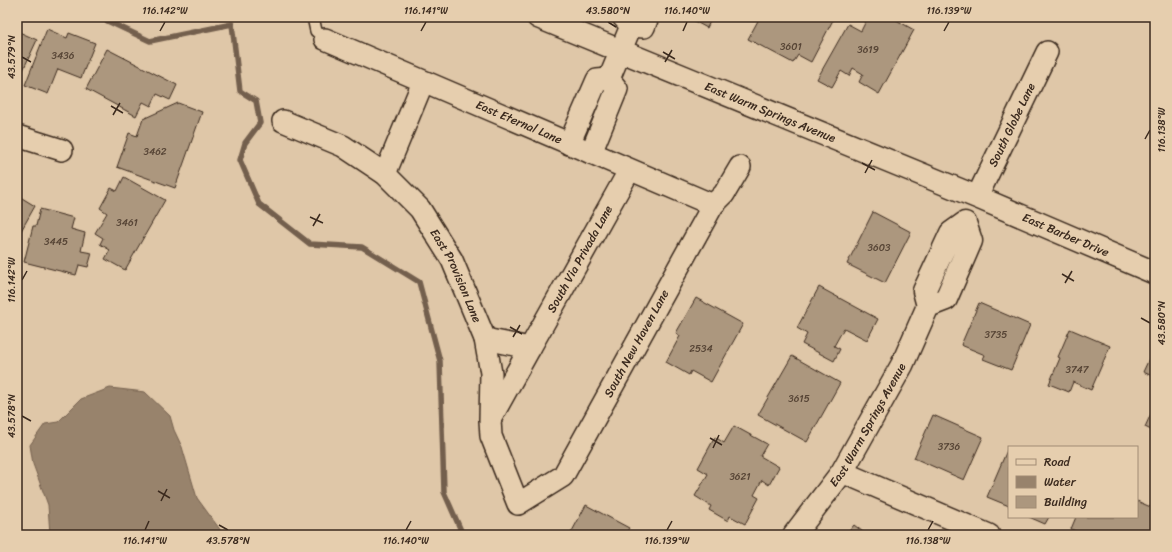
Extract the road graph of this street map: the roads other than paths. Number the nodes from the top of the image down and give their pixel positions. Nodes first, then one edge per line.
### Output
1 (313, 17) edge
2 (538, 17) edge
3 (634, 20) edge
4 (325, 39) joint
5 (620, 51) junction
6 (1047, 52) dead end
7 (609, 79) junction
8 (423, 82) junction
9 (283, 121) dead end
10 (17, 136) edge
11 (569, 144) junction
12 (62, 150) dead end
13 (590, 153) junction
14 (740, 167) dead end
15 (629, 170) junction
16 (386, 174) junction
17 (977, 198) junction
18 (713, 205) junction
19 (1155, 273) edge
20 (485, 339) junction
21 (530, 348) junction
22 (490, 420) junction
23 (842, 472) junction
24 (518, 504) joint
25 (965, 531) edge
26 (794, 535) edge
27 (989, 535) edge

1 - 4 lane
2 - 5 street, East Warm Springs Avenue
3 - 5 street
4 - 8 street, East Eternal Lane
5 - 7 street
5 - 17 street, East Warm Springs Avenue
6 - 17 street, South Globe Lane
7 - 11 street
7 - 13 street
8 - 11 street, East Eternal Lane
8 - 16 street
9 - 16 street, East Provision Lane
10 - 12 street
11 - 13 street, East Eternal Lane
13 - 15 street, East Eternal Lane
14 - 18 street, South New Haven Lane
15 - 18 street, East Eternal Lane
15 - 21 street, South Via Privada Lane
16 - 20 street, East Provision Lane
17 - 19 street, East Barber Drive
17 - 23 street, East Warm Springs Avenue
18 - 24 street, South New Haven Lane
20 - 21 street
20 - 22 street, East Provision Lane
21 - 22 street, South Via Privada Lane
22 - 24 street, East Provision Lane
23 - 25 street
23 - 26 street, East Warm Springs Avenue
25 - 27 street

